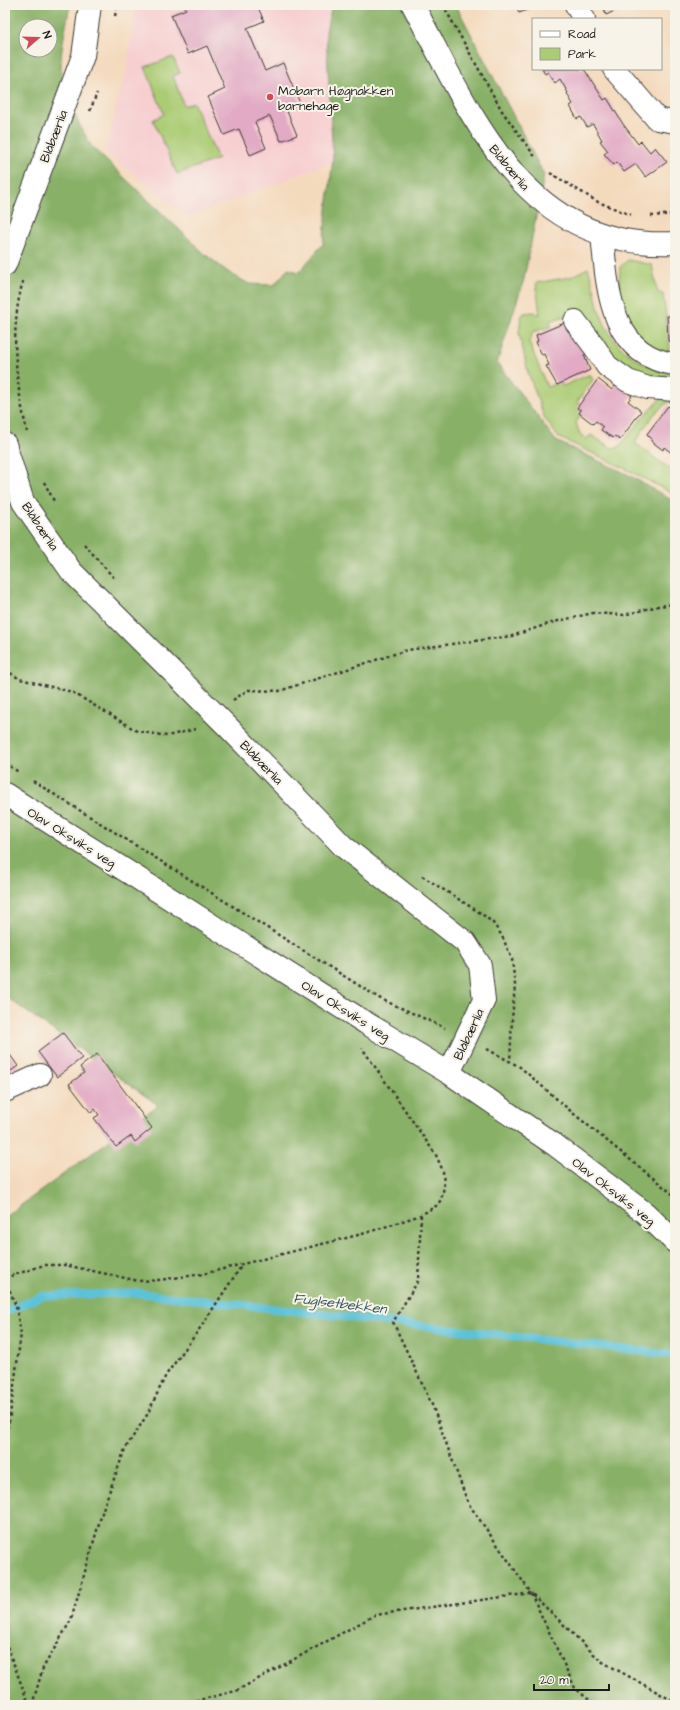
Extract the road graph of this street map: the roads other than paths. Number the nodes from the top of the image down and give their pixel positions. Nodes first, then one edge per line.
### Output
1 (90, 5) edge
2 (413, 5) edge
3 (576, 5) edge
4 (583, 18) edge
5 (615, 70) edge
6 (675, 122) edge
7 (602, 234) junction
8 (675, 243) edge
9 (5, 265) edge
10 (575, 321) dead end
11 (675, 364) edge
12 (675, 390) edge
13 (5, 444) edge
14 (5, 794) edge
15 (449, 1073) junction
16 (40, 1075) dead end
17 (5, 1091) edge
18 (675, 1242) edge

1 - 9 street, Blåbærlia
2 - 7 street, Blåbærlia
3 - 4 street
5 - 6 street
7 - 8 street, Blåbærlia
7 - 11 street
10 - 12 street
13 - 15 street, Blåbærlia
14 - 15 street, Olav Oksviks veg
15 - 18 street, Olav Oksviks veg
16 - 17 street

